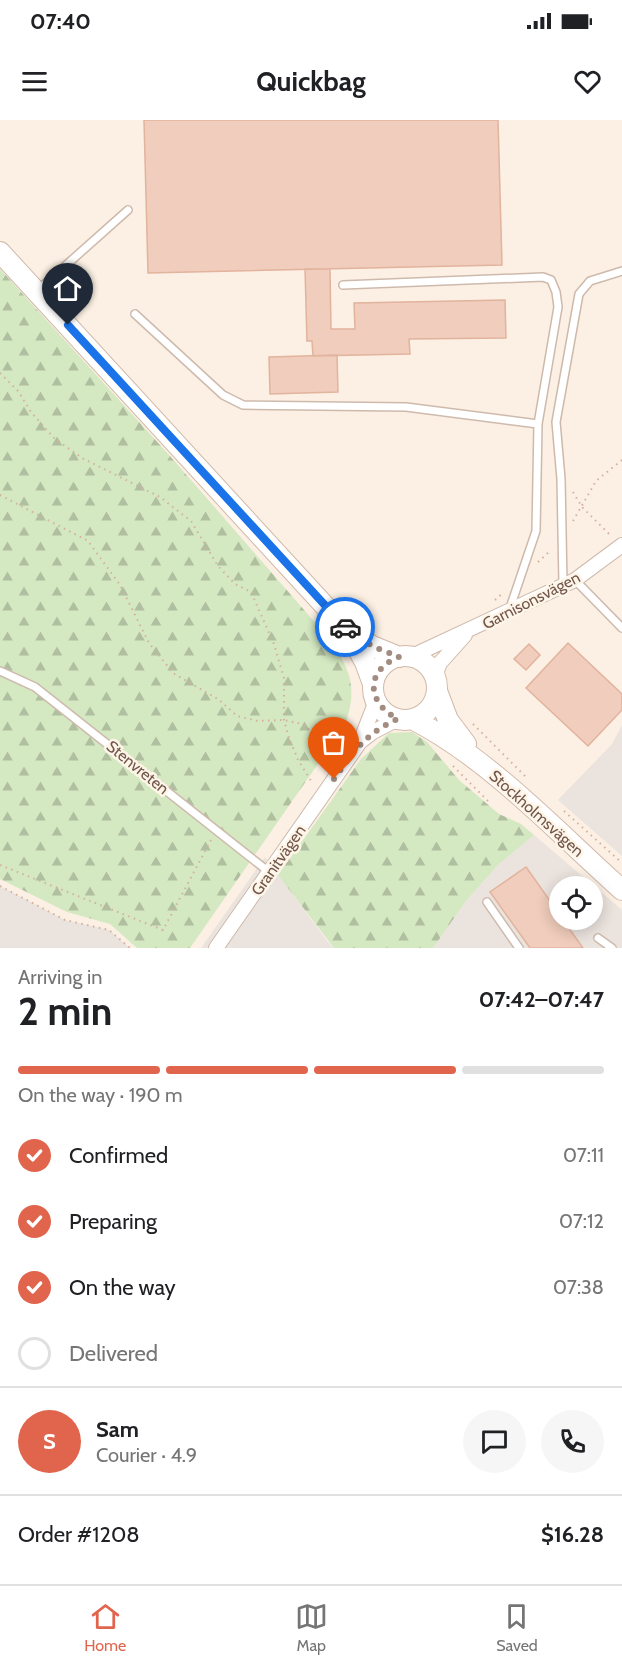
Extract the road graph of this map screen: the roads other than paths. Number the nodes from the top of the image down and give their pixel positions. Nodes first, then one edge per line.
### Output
1 (128, 210) dead end
2 (0, 252) edge
3 (622, 271) edge
4 (343, 285) dead end
5 (37, 291) junction
6 (135, 314) dead end
7 (538, 424) junction
8 (621, 545) edge
9 (569, 582) junction
10 (509, 611) junction
11 (622, 628) edge
12 (347, 630) junction
13 (468, 632) junction
14 (406, 656) junction
15 (0, 671) edge
16 (436, 684) junction
17 (375, 693) junction
18 (405, 719) junction
19 (360, 742) junction
20 (478, 760) junction
21 (269, 872) junction
22 (622, 890) edge
23 (487, 902) dead end
24 (598, 938) dead end
25 (516, 947) edge
26 (216, 948) edge
27 (612, 948) edge

1 - 5 lane
2 - 5 main road
3 - 9 lane
4 - 7 lane
5 - 12 main road
6 - 7 lane
7 - 10 lane
8 - 9 street, Garnisonsvägen
9 - 10 street, Garnisonsvägen
9 - 11 lane
10 - 13 street, Garnisonsvägen
12 - 14 main road
12 - 17 main road
13 - 14 street, Garnisonsvägen
13 - 16 street, Garnisonsvägen
14 - 16 main road
14 - 17 main road
15 - 21 lane, Stenvreten
16 - 18 main road
16 - 20 main road, Stockholmsvägen
17 - 18 main road
17 - 19 street, Granitvägen
18 - 19 street, Granitvägen
18 - 20 main road, Stockholmsvägen
19 - 21 street, Granitvägen
20 - 22 main road, Stockholmsvägen
21 - 26 street, Granitvägen
23 - 25 lane
24 - 27 lane

